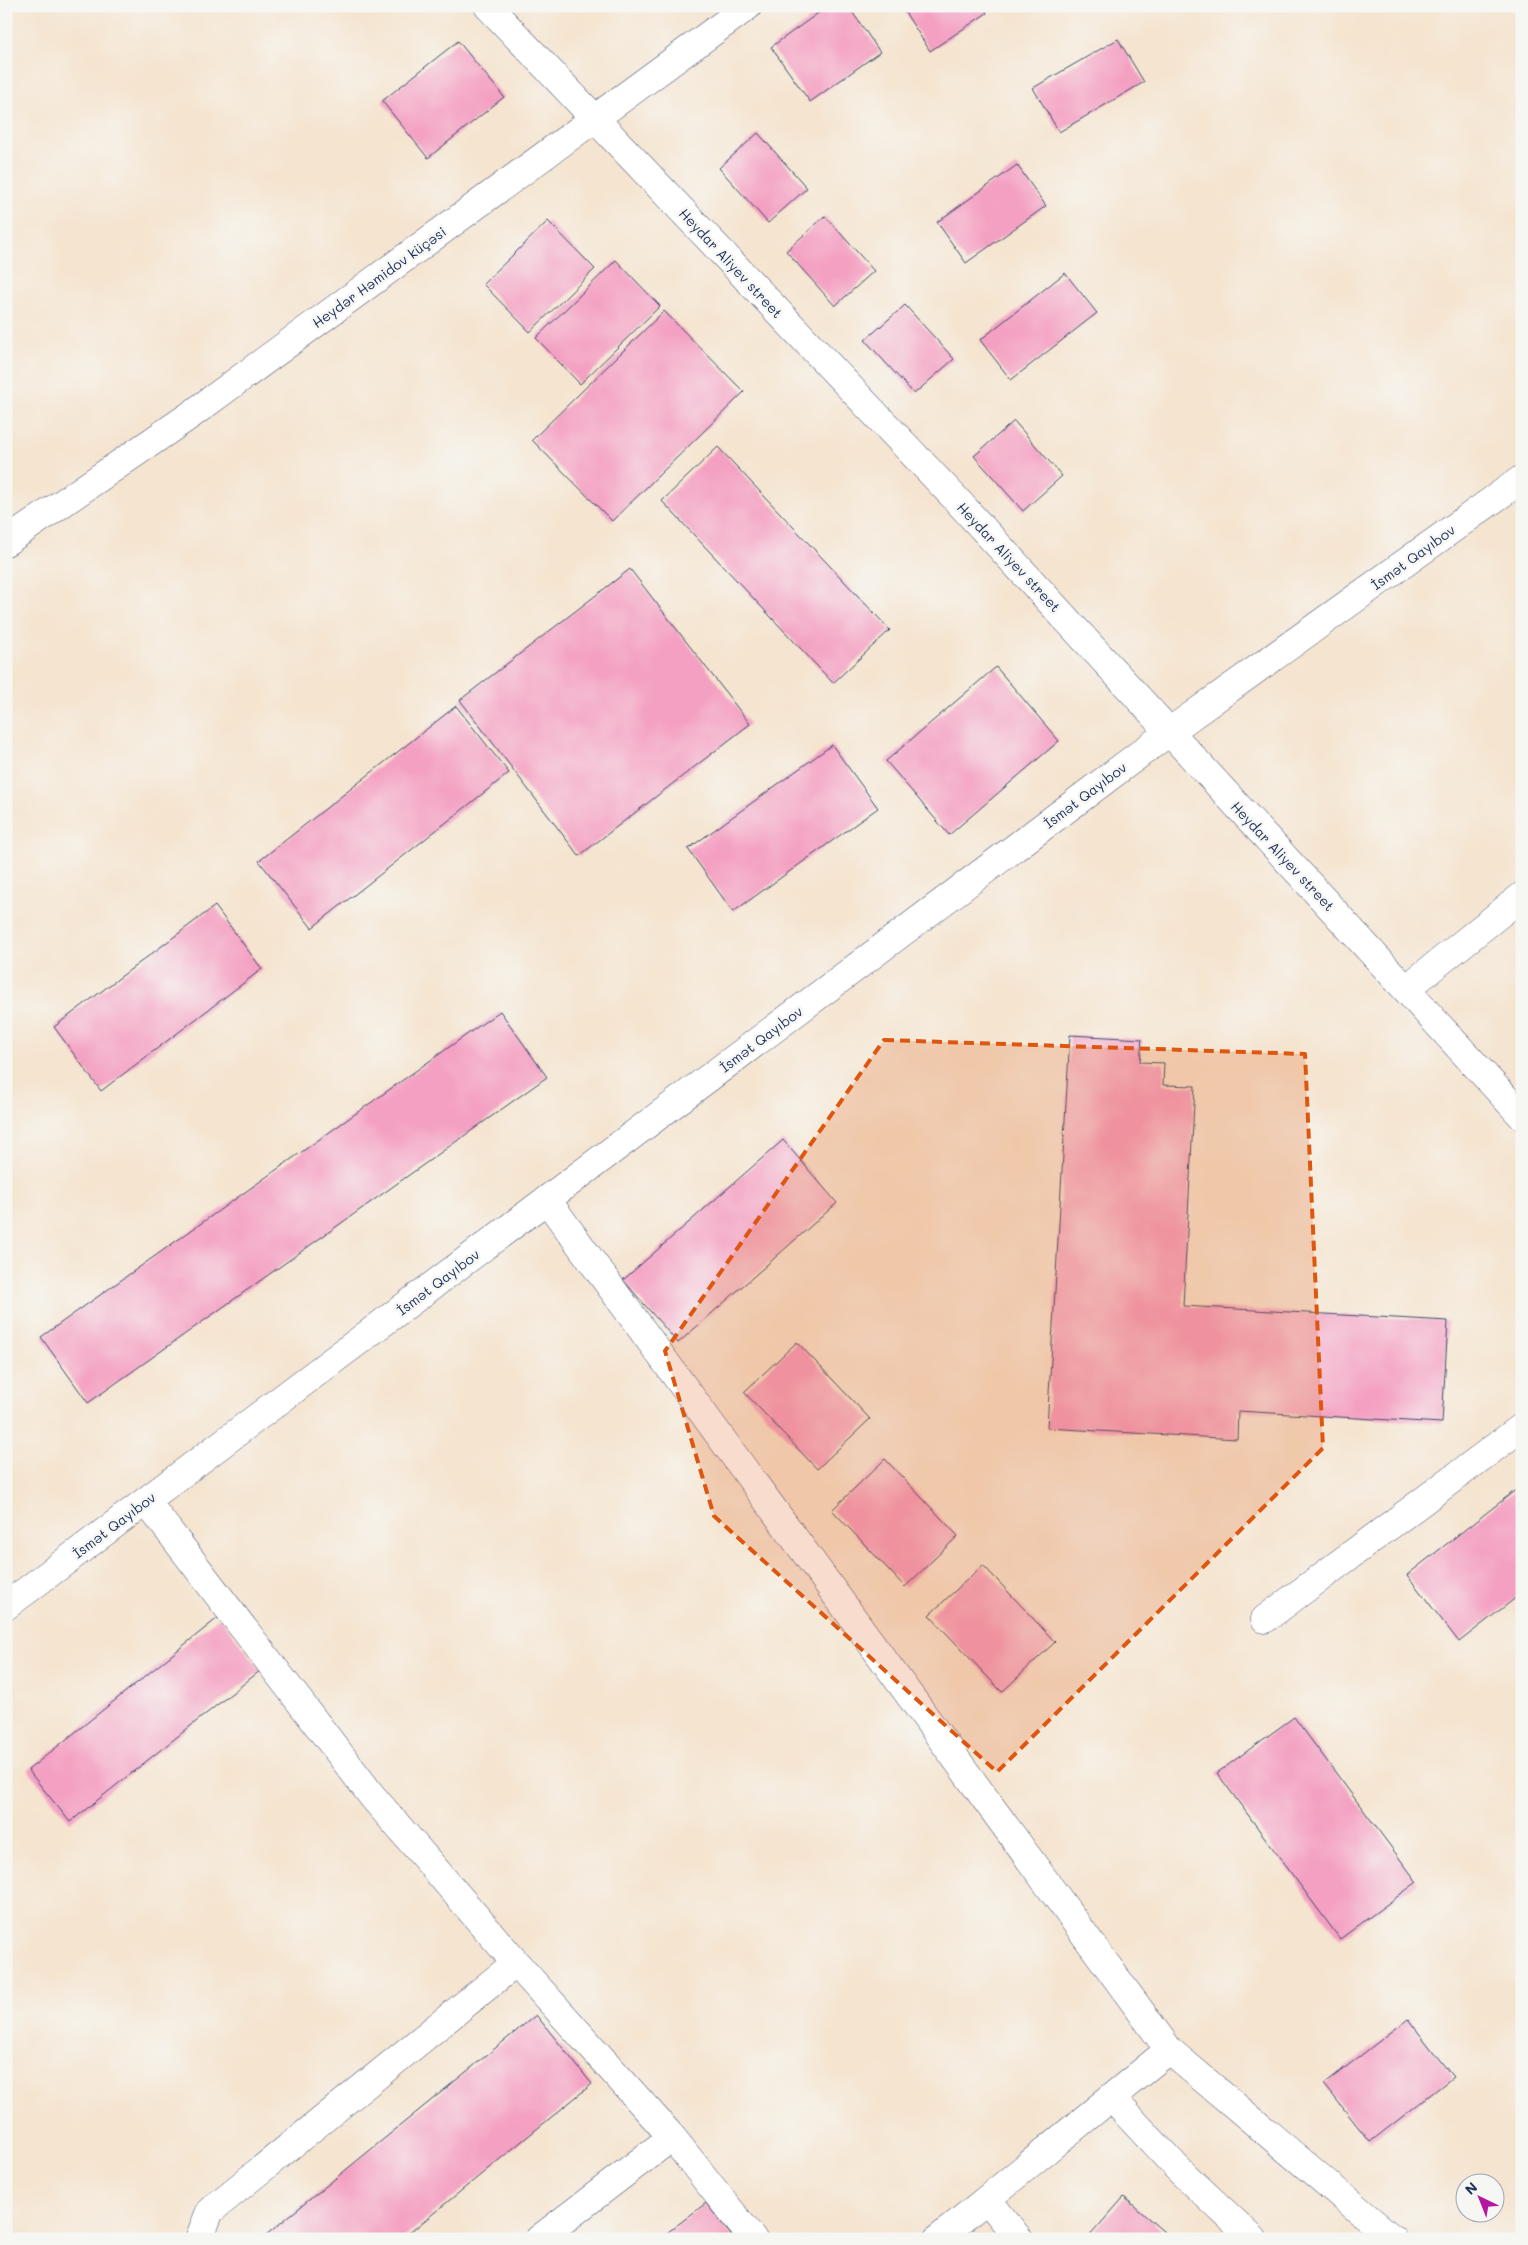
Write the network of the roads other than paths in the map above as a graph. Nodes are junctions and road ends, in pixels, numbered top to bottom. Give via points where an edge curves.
1 (488, 6) edge
2 (748, 6) edge
3 (596, 120) junction
4 (1522, 479) edge
5 (6, 542) edge
6 (1169, 732) junction
7 (1522, 896) edge
8 (1406, 990) junction
9 (1522, 1116) edge
10 (546, 1200) junction
11 (1522, 1427) edge
12 (146, 1501) junction
13 (6, 1606) edge
14 (1265, 1619) dead end
15 (516, 1963) junction
16 (1169, 2050) junction
17 (1111, 2097) junction
18 (672, 2137) junction
19 (987, 2199) junction
20 (199, 2239) edge
21 (539, 2239) edge
22 (753, 2239) edge
23 (938, 2239) edge
24 (1019, 2239) edge
25 (1253, 2239) edge
26 (1393, 2239) edge

1 - 3 street, Heydar Aliyev street
2 - 3 street, Heydər Həmidov küçəsi
3 - 5 street, Heydər Həmidov küçəsi via 192,414
3 - 6 street, Heydar Aliyev street via 954,497
4 - 6 street, İsmət Qayıbov
6 - 8 street, Heydar Aliyev street
6 - 10 street, İsmət Qayıbov
7 - 8 street
8 - 9 street, Heydar Aliyev street
10 - 12 street, İsmət Qayıbov
10 - 16 street
11 - 14 street
12 - 13 street, İsmət Qayıbov
12 - 15 street via 372,1796
15 - 18 street
15 - 20 street via 210,2211
16 - 17 street
16 - 26 street
17 - 19 street
17 - 25 street via 1177,2168
18 - 21 street
18 - 22 street
19 - 23 street
19 - 24 street

